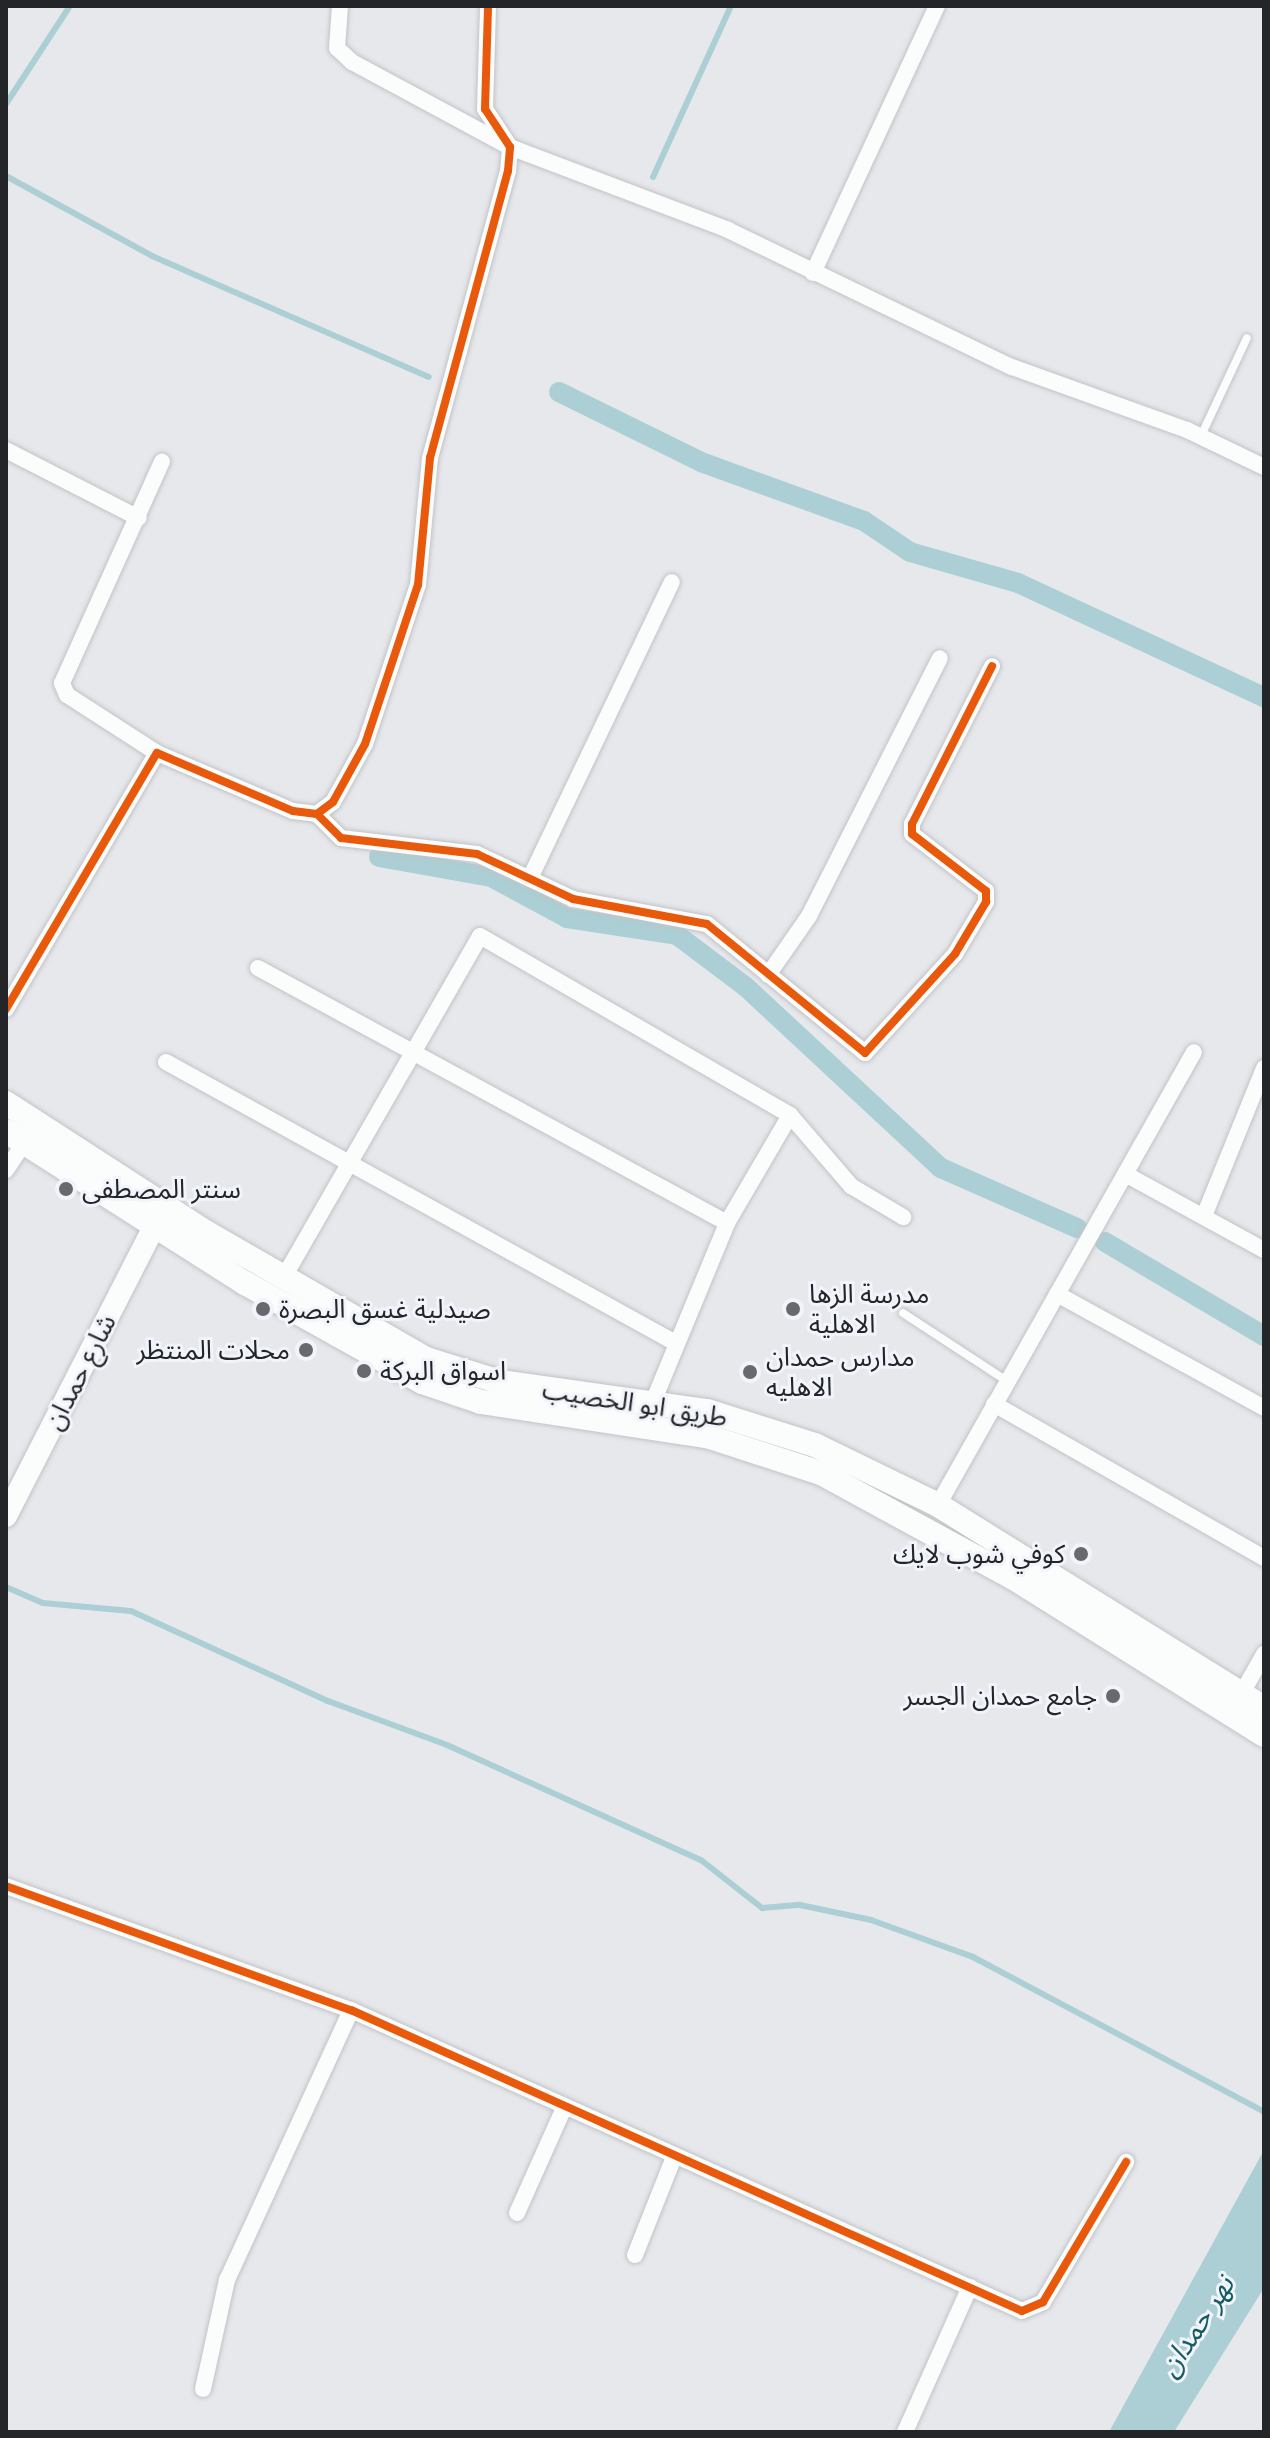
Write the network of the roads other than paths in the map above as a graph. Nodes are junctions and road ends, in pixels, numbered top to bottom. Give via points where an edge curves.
1 (340, 6) edge
2 (488, 6) edge
3 (937, 6) edge
4 (510, 147) junction
5 (813, 273) junction
6 (1247, 338) dead end
7 (1201, 437) junction
8 (6, 450) edge
9 (162, 462) dead end
10 (1264, 467) edge
11 (139, 518) junction
12 (672, 582) dead end
13 (940, 658) dead end
14 (992, 666) dead end
15 (157, 753) junction
16 (317, 814) junction
17 (530, 878) junction
18 (258, 968) dead end
19 (768, 975) junction
20 (6, 1009) edge
21 (413, 1049) junction
22 (1194, 1052) dead end
23 (166, 1062) dead end
24 (1264, 1068) edge
25 (6, 1103) edge
26 (790, 1115) junction
27 (15, 1137) edge
28 (347, 1165) junction
29 (6, 1170) edge
30 (1127, 1175) junction
31 (1204, 1216) junction
32 (903, 1217) dead end
33 (727, 1223) junction
34 (154, 1227) junction
35 (1264, 1250) edge
36 (284, 1277) junction
37 (1057, 1294) junction
38 (903, 1313) dead end
39 (672, 1341) junction
40 (1007, 1381) junction
41 (653, 1402) junction
42 (994, 1404) junction
43 (1264, 1408) edge
44 (938, 1505) junction
45 (6, 1516) edge
46 (1264, 1558) edge
47 (1018, 1567) junction
48 (1264, 1654) edge
49 (1242, 1693) junction
50 (1264, 1708) edge
51 (1264, 1735) edge
52 (6, 1886) edge
53 (351, 2010) junction
54 (564, 2108) junction
55 (674, 2157) junction
56 (1126, 2162) dead end
57 (517, 2213) dead end
58 (635, 2255) dead end
59 (970, 2287) junction
60 (203, 2389) dead end
61 (905, 2432) edge

1 - 4 street via 337,48 352,62
2 - 4 street via 485,109
3 - 5 street
4 - 5 street via 728,230
4 - 16 street via 488,266 430,458 418,585 365,744 333,802
5 - 7 street via 1012,367
6 - 7 lane
7 - 10 street
8 - 11 street
9 - 11 street
11 - 15 street via 62,683 67,695
12 - 17 street
13 - 19 street via 809,916
14 - 19 street via 912,824 912,834 986,891 955,954 865,1053
15 - 16 street via 293,811
15 - 20 street
16 - 17 street via 341,838 438,845
17 - 19 street via 573,899 707,924
18 - 21 street
21 - 26 street via 480,936
21 - 28 street
21 - 33 street
22 - 30 street
23 - 28 street
24 - 31 street
25 - 36 main road, طريق ابو الخصيب
26 - 32 street via 851,1186
26 - 33 street
27 - 29 street
27 - 34 main road, طريق ابو الخصيب
28 - 36 street
28 - 39 street
30 - 31 street
30 - 37 street
31 - 35 street
33 - 39 street
34 - 45 main road, شارع حمدان
34 - 47 main road, طريق ابو الخصيب via 364,1352 452,1394 765,1452
36 - 41 main road, طريق ابو الخصيب via 450,1369
37 - 40 street
37 - 43 street
38 - 40 lane
39 - 41 street
40 - 42 street
41 - 44 main road, طريق ابو الخصيب via 789,1434
42 - 44 street
42 - 46 street
44 - 47 main road, طريق ابو الخصيب
47 - 49 main road, طريق ابو الخصيب
47 - 51 main road, طريق ابو الخصيب
48 - 49 street
49 - 50 main road, طريق ابو الخصيب
52 - 53 street
53 - 54 street
53 - 60 street via 227,2280
54 - 55 street
54 - 57 street
55 - 58 street
55 - 59 street
56 - 59 street via 1038,2308 1022,2311
59 - 61 street

